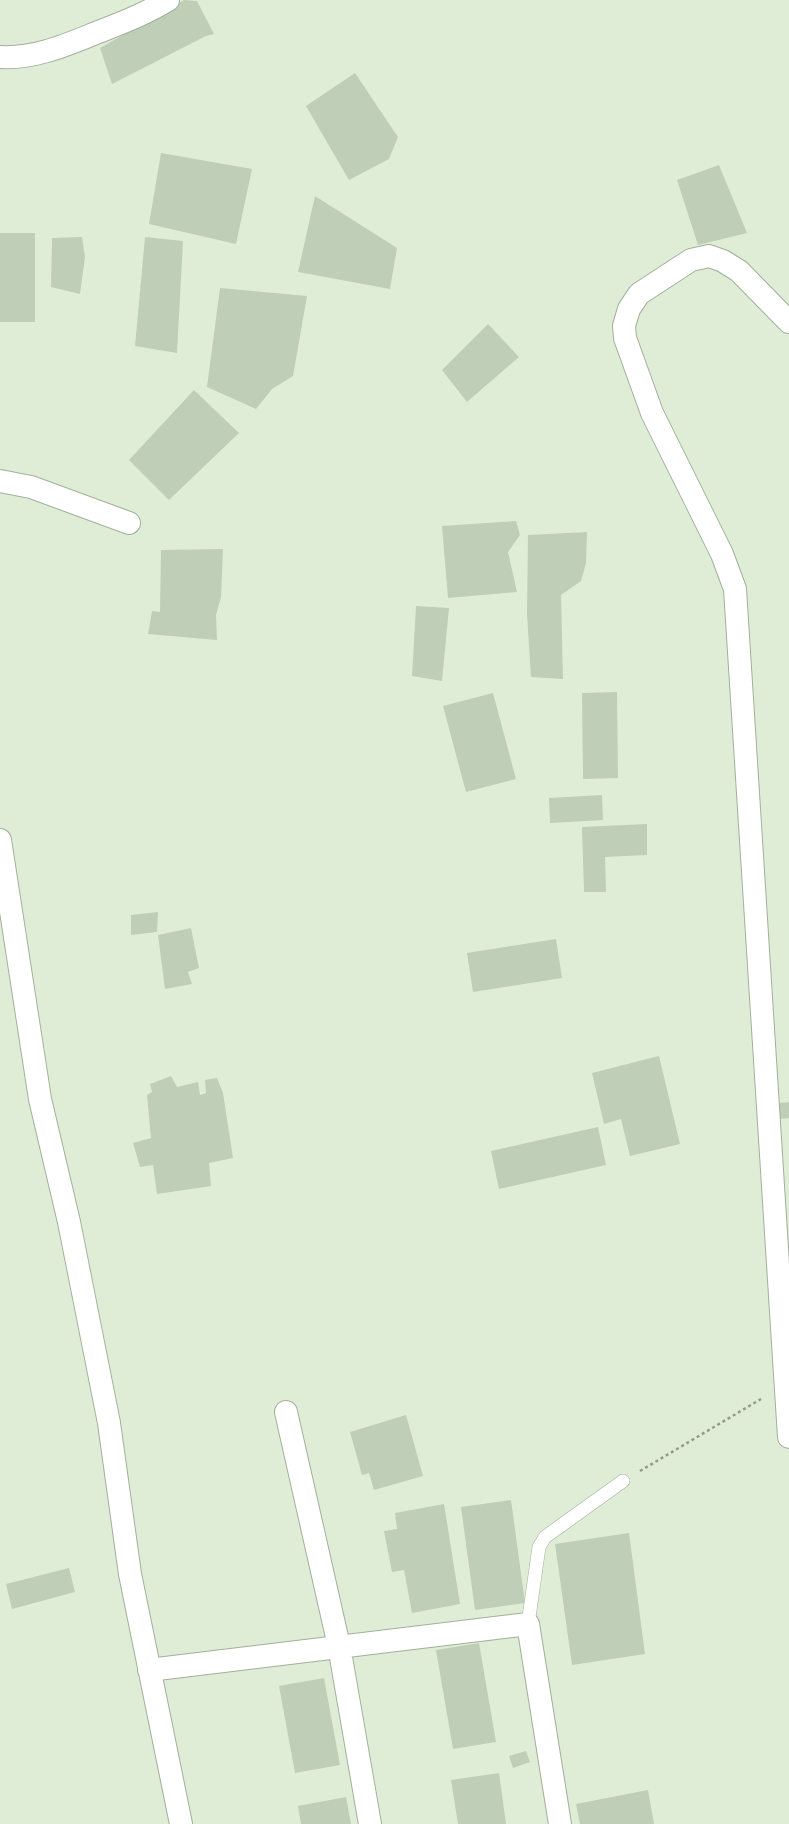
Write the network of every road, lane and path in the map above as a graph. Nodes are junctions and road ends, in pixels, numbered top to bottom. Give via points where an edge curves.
1 (168, 0) edge
2 (0, 57) edge
3 (789, 322) edge
4 (0, 481) edge
5 (129, 523) dead end
6 (0, 840) edge
7 (786, 1385) junction
8 (286, 1412) dead end
9 (789, 1437) edge
10 (623, 1481) joint
11 (528, 1624) junction
12 (339, 1646) junction
13 (148, 1670) junction
14 (181, 1824) edge
15 (370, 1824) edge
16 (560, 1824) edge

1 - 2 street via 135,18 60,48 35,55
3 - 7 street via 739,271 709,256 691,260 639,294 629,309 624,326 624,338 652,413 722,554 735,589
4 - 5 street via 31,487
6 - 13 street via 40,1099 69,1222 109,1423 130,1574
7 - 9 street
7 - 10 path
8 - 12 street
10 - 11 lane via 545,1537 539,1547
11 - 12 street
11 - 16 street
12 - 13 street
12 - 15 street
13 - 14 street

